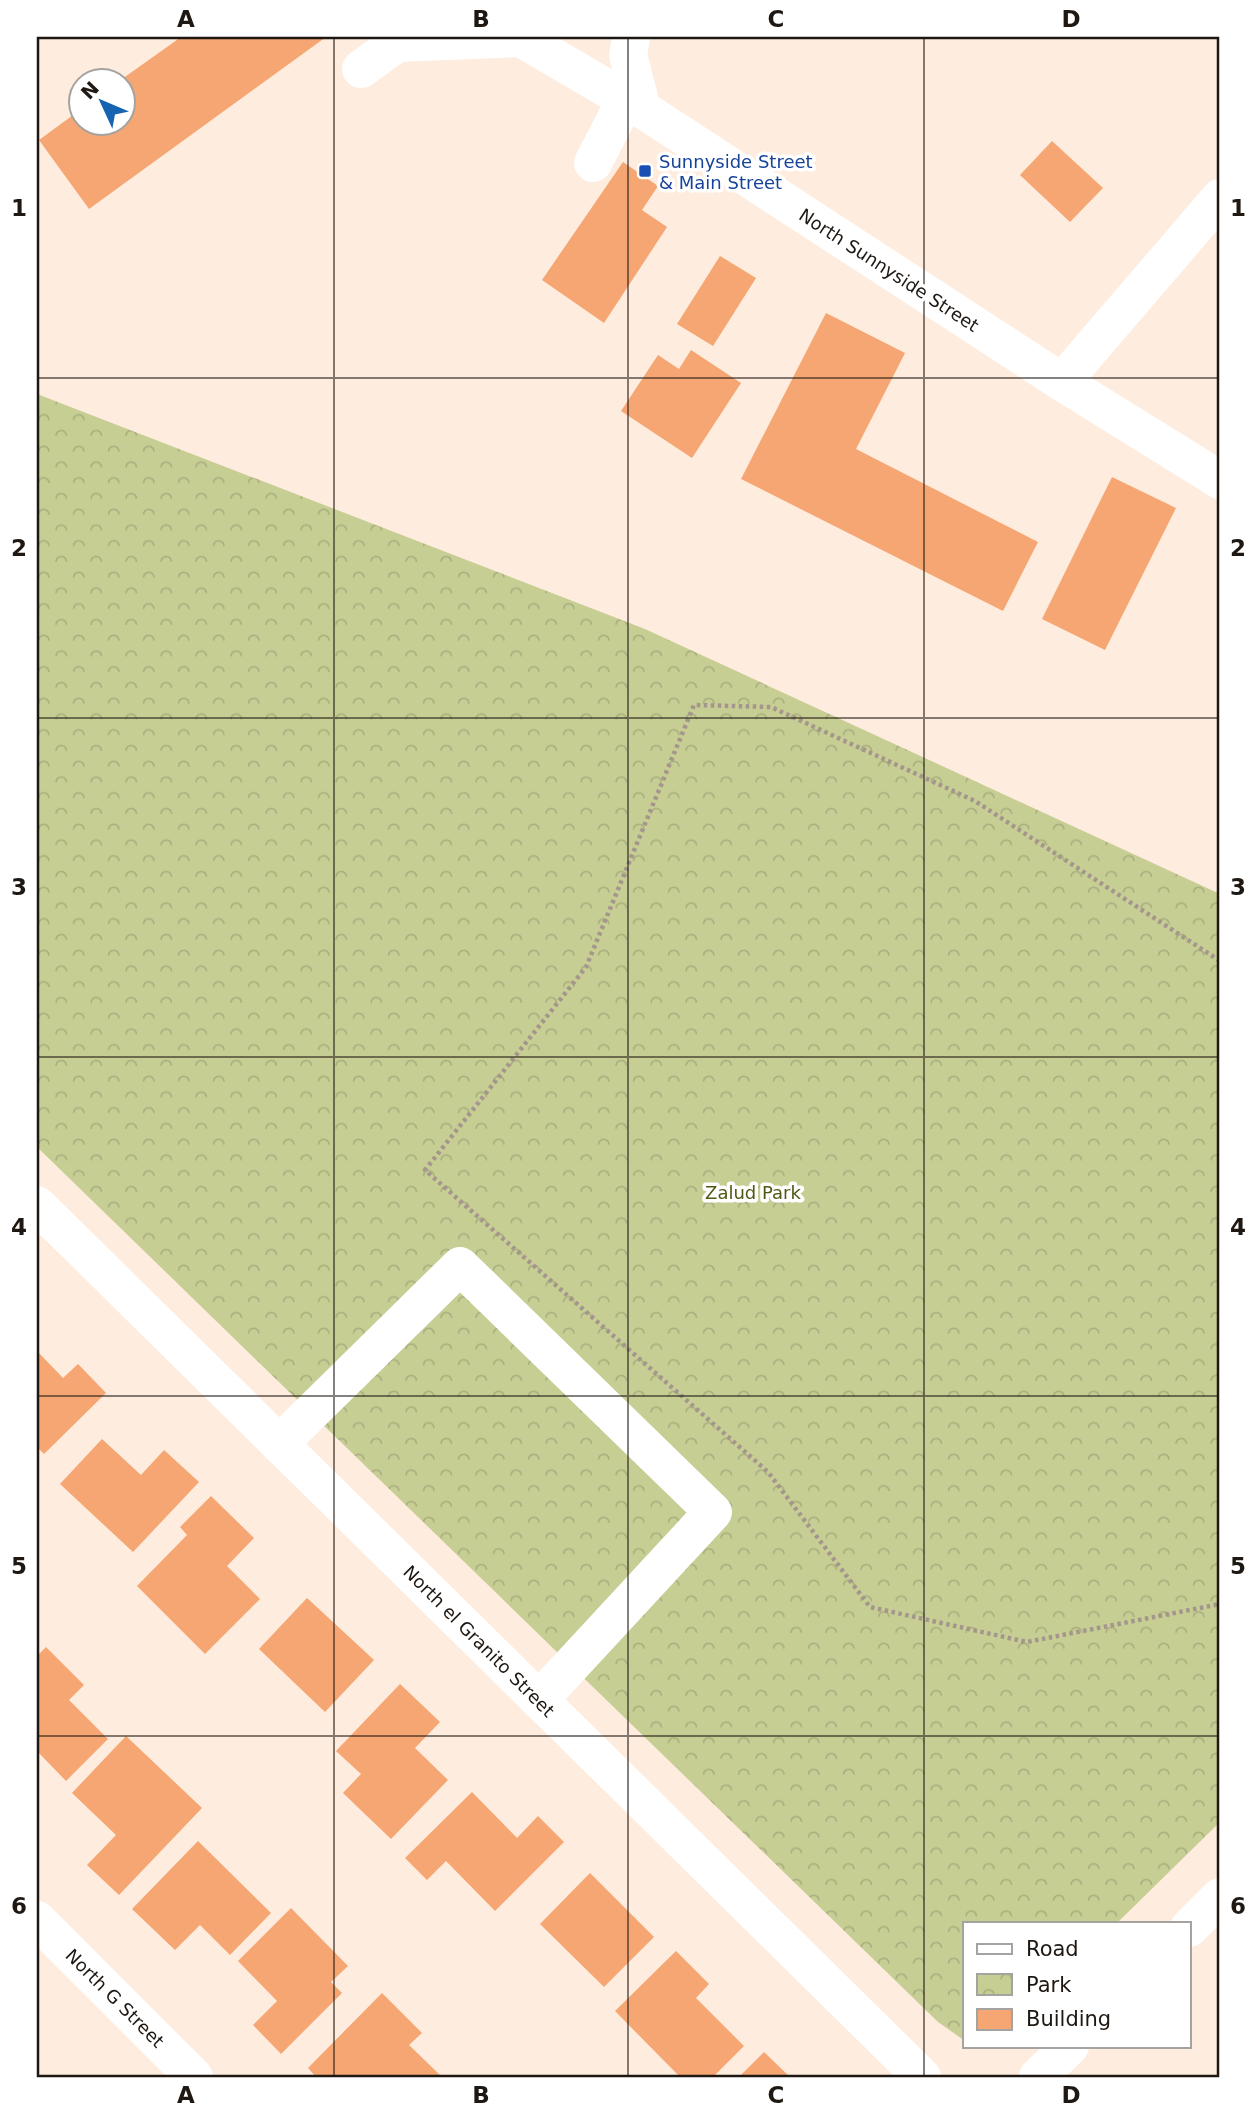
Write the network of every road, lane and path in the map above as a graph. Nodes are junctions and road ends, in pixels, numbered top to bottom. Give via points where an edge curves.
1 (631, 37) edge
2 (521, 38) edge
3 (361, 69) dead end
4 (634, 104) junction
5 (593, 163) dead end
6 (1220, 198) edge
7 (1062, 383) junction
8 (1220, 480) edge
9 (1220, 961) edge
10 (37, 1205) edge
11 (279, 1444) junction
12 (1220, 1604) edge
13 (539, 1700) junction
14 (37, 1920) edge
15 (1068, 2048) edge
16 (194, 2077) edge
17 (922, 2077) edge
18 (1038, 2077) edge

1 - 4 street via 628,55
2 - 3 street via 397,43
2 - 4 street, North Sunnyside Street
4 - 5 street
4 - 7 street, North Sunnyside Street
6 - 7 street
7 - 8 street, North Sunnyside Street
9 - 12 path via 975,800 771,707 694,705 586,967 425,1170 768,1472 870,1607 1027,1642
10 - 11 street, North el Granito Street
11 - 13 street, North el Granito Street
11 - 13 street via 460,1266 713,1512
13 - 17 street, North el Granito Street
14 - 16 street, North G Street
15 - 18 street

